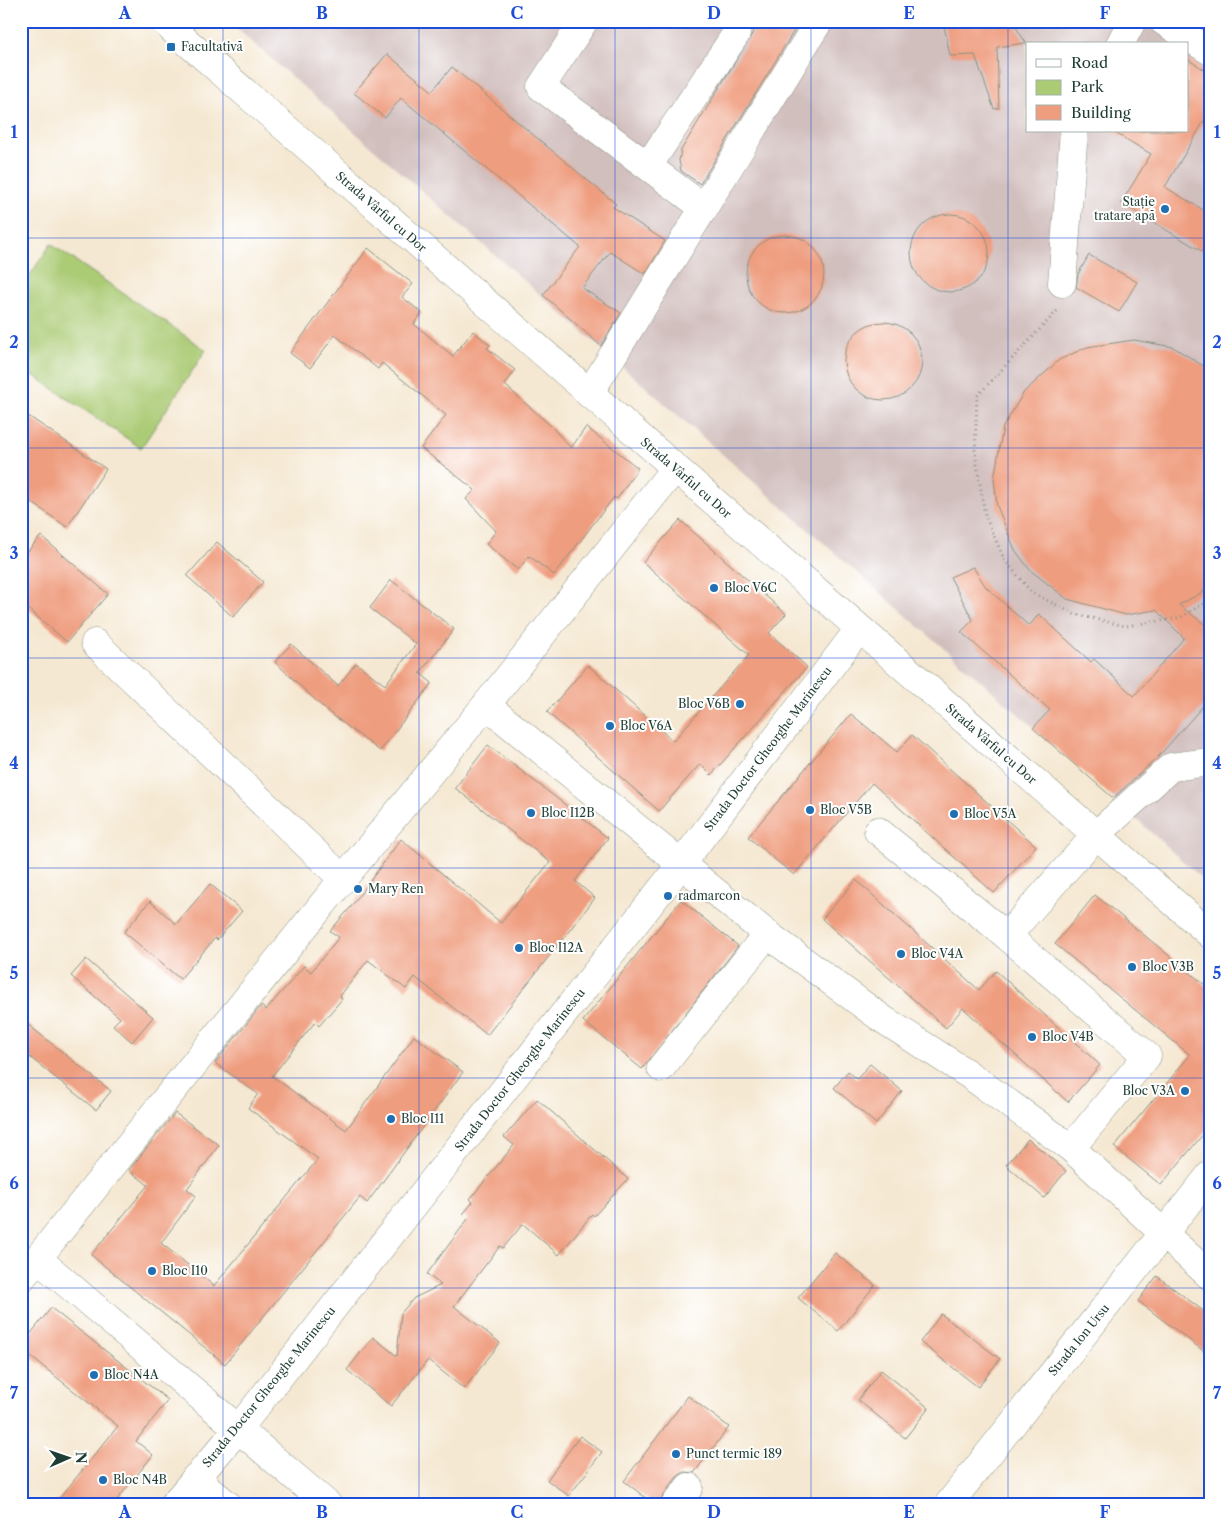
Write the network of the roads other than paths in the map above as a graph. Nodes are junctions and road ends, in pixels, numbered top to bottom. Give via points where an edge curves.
1 (584, 21) edge
2 (819, 21) edge
3 (1132, 21) edge
4 (1163, 21) edge
5 (174, 25) edge
6 (736, 34) dead end
7 (1121, 42) edge
8 (1210, 51) edge
9 (1074, 132) edge
10 (648, 166) junction
11 (704, 208) junction
12 (1062, 283) road end
13 (590, 394) junction
14 (675, 468) junction
15 (859, 629) junction
16 (95, 643) dead end
17 (486, 705) junction
18 (1210, 762) edge
19 (878, 831) dead end
20 (1096, 835) junction
21 (682, 863) junction
22 (343, 879) junction
23 (767, 934) junction
24 (1210, 934) edge
25 (1007, 936) junction
26 (661, 1068) dead end
27 (1071, 1148) junction
28 (1210, 1175) edge
29 (1163, 1234) junction
30 (30, 1269) edge
31 (1210, 1276) edge
32 (239, 1428) junction
33 (195, 1478) junction
34 (173, 1505) edge
35 (228, 1505) edge
36 (328, 1505) edge
37 (948, 1505) edge

1 - 10 street via 541,87
2 - 11 street
3 - 7 street
4 - 8 street
5 - 13 street, Strada Vârful cu Dor
6 - 10 street
9 - 12 street
10 - 11 street
11 - 13 street
13 - 14 street, Strada Vârful cu Dor
14 - 15 street, Strada Vârful cu Dor
14 - 17 street
15 - 20 street, Strada Vârful cu Dor
15 - 21 street, Strada Doctor Gheorghe Marinescu
16 - 22 street
17 - 21 street
17 - 22 street
18 - 20 street via 1171,767
19 - 25 street
20 - 24 street, Strada Vârful cu Dor
20 - 25 street
21 - 23 street
21 - 32 street, Strada Doctor Gheorghe Marinescu
22 - 30 street
23 - 26 street
23 - 27 street via 881,1018 968,1074
25 - 27 street via 1147,1056
27 - 29 street
28 - 29 street, Strada Ion Ursu
29 - 31 street
29 - 37 street, Strada Ion Ursu
30 - 32 street
32 - 33 street, Strada Doctor Gheorghe Marinescu
32 - 36 street
33 - 34 street, Strada Doctor Gheorghe Marinescu
33 - 35 street

